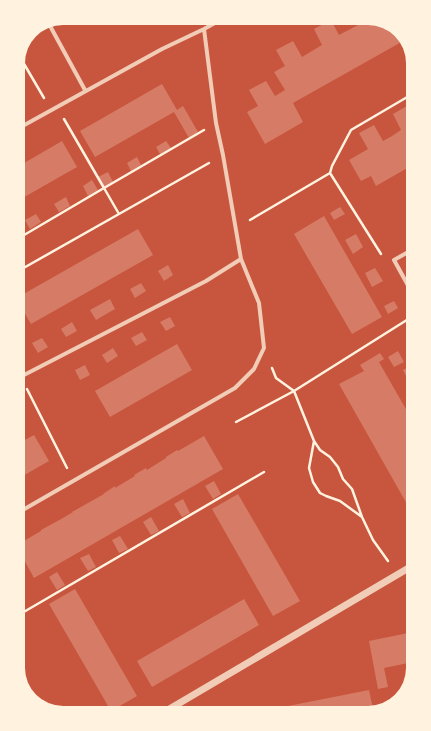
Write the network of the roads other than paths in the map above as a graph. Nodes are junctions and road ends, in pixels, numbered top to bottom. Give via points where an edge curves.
1 (211, 25) edge
2 (51, 27) edge
3 (204, 29) junction
4 (85, 90) junction
5 (25, 125) edge
6 (406, 253) edge
7 (241, 259) junction
8 (406, 282) edge
9 (25, 374) edge
10 (25, 509) edge
11 (406, 570) edge
12 (176, 706) edge

1 - 3 street
2 - 4 street
3 - 4 street
3 - 7 street via 216,123
4 - 5 street
6 - 8 street via 394,260
7 - 9 street via 206,281
7 - 10 street via 259,303 264,348 254,369 235,388
11 - 12 street

